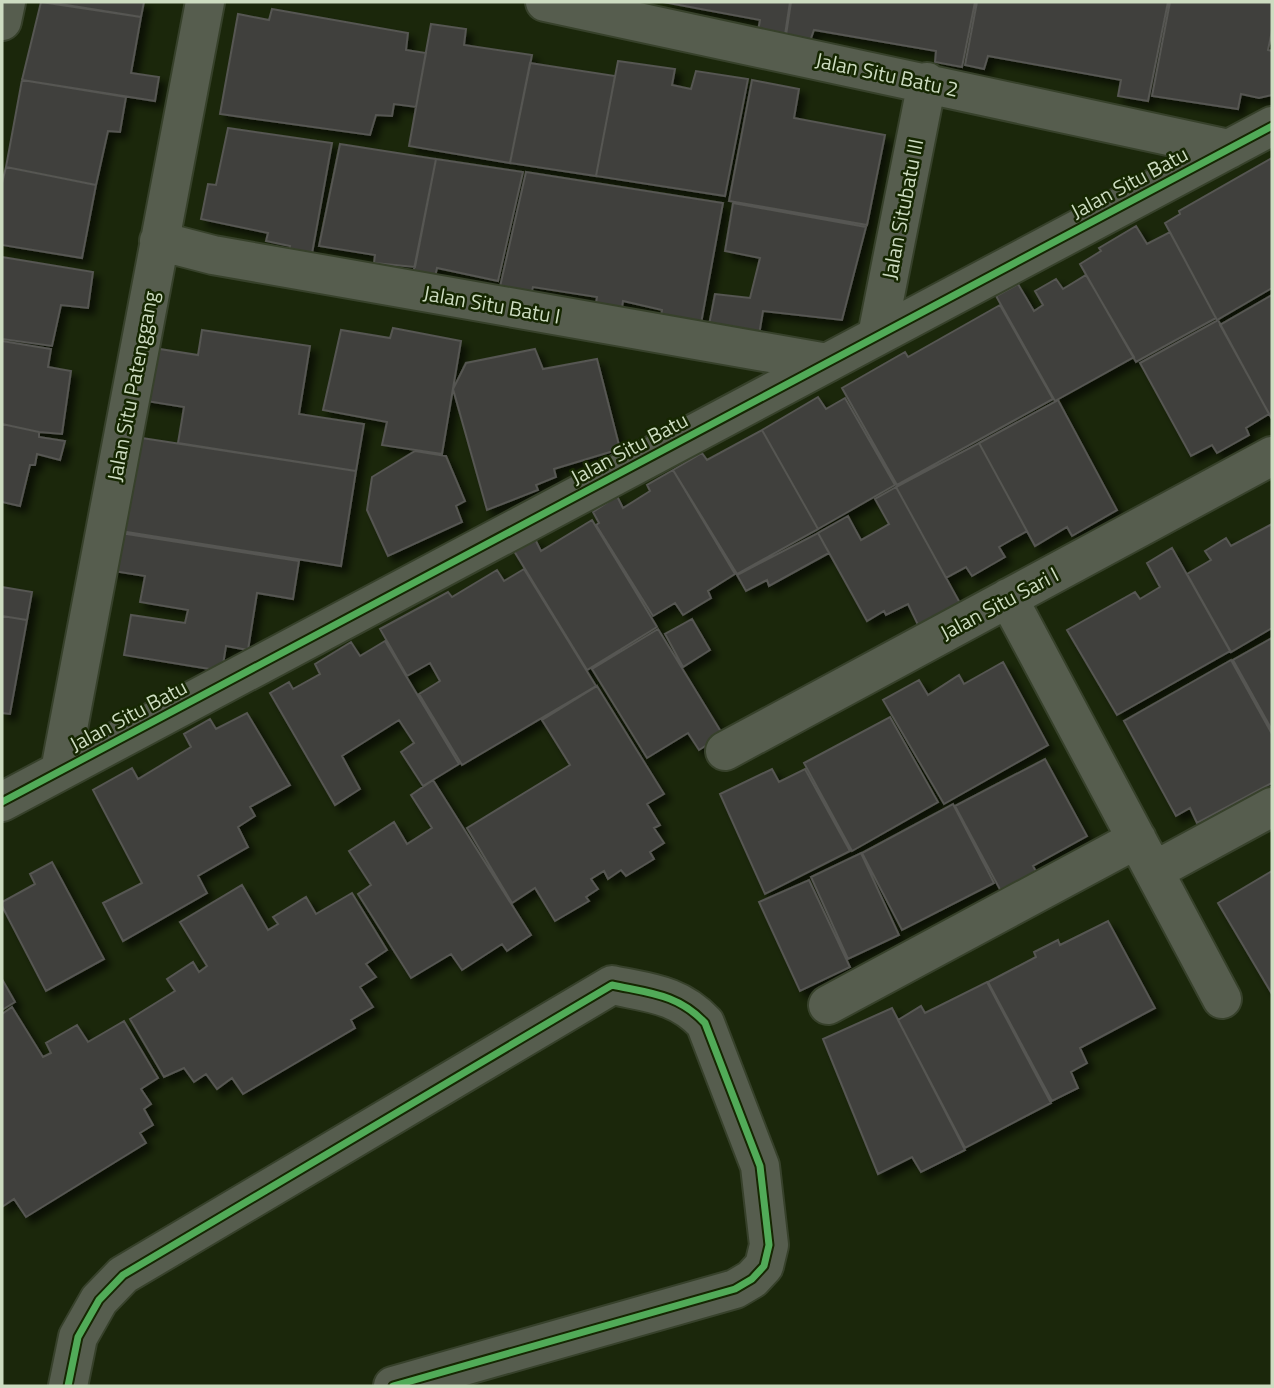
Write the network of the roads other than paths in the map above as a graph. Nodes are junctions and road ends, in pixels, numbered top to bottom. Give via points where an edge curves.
1 (6, 2) edge
2 (205, 2) edge
3 (545, 2) edge
4 (2, 21) edge
5 (927, 82) junction
6 (1272, 126) edge
7 (1229, 149) junction
8 (159, 241) junction
9 (877, 337) junction
10 (827, 363) junction
11 (1272, 456) edge
12 (1008, 598) junction
13 (725, 751) dead end
14 (60, 771) junction
15 (2, 802) edge
16 (1272, 807) edge
17 (1145, 855) junction
18 (1222, 999) dead end
19 (828, 1005) dead end
20 (68, 1386) edge
21 (393, 1386) edge

1 - 4 street
2 - 8 street, Jalan Situ Patenggang
3 - 5 street, Jalan Situ Batu 2
5 - 7 street, Jalan Situ Batu 2
5 - 9 street, Jalan Situbatu III
6 - 7 street, Jalan Situ Batu
7 - 9 street, Jalan Situ Batu
8 - 10 street, Jalan Situ Batu I via 213,255
8 - 14 street, Jalan Situ Patenggang
9 - 10 street, Jalan Situ Batu
10 - 14 street, Jalan Situ Batu
11 - 12 street, Jalan Situ Sari I
12 - 13 street, Jalan Situ Sari I
12 - 17 street
14 - 15 street, Jalan Situ Batu
16 - 17 street
17 - 18 street
17 - 19 street
20 - 21 street via 78,1337 99,1300 123,1275 612,985 674,999 691,1008 705,1023 760,1166 769,1245 764,1266 735,1289

